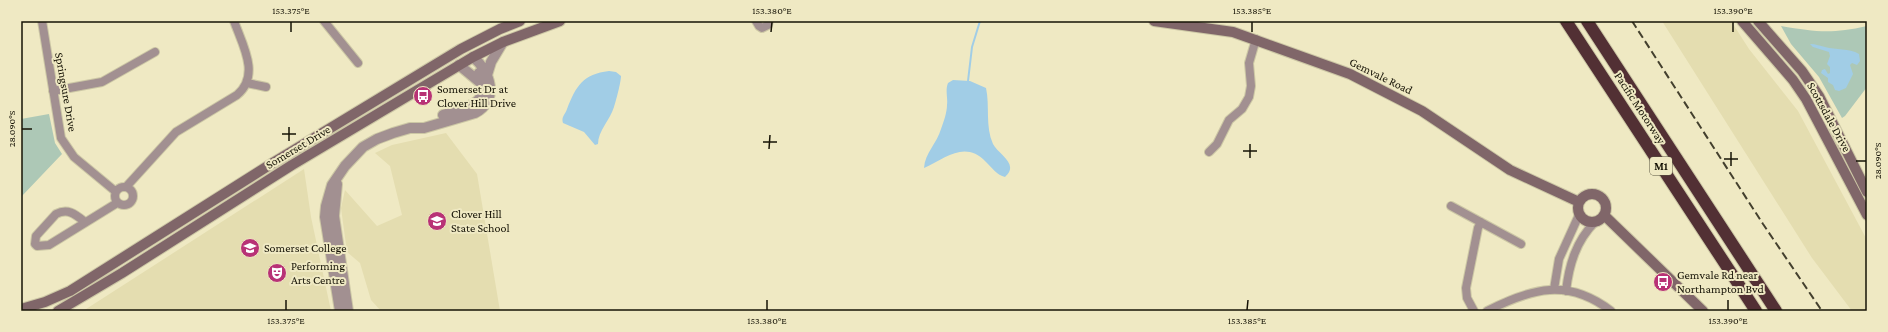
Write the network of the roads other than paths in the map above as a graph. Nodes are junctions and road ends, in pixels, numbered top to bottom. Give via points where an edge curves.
1 (42, 21) edge
2 (234, 21) edge
3 (324, 21) edge
4 (520, 21) edge
5 (560, 21) edge
6 (756, 21) edge
7 (1154, 21) edge
8 (1566, 21) edge
9 (1587, 21) edge
10 (1742, 21) edge
11 (1758, 21) edge
12 (769, 26) edge
13 (1256, 39) junction
14 (503, 42) junction
15 (467, 46) junction
16 (155, 52) dead end
17 (473, 57) junction
18 (358, 63) dead end
19 (459, 65) junction
20 (487, 75) junction
21 (247, 83) junction
22 (484, 86) junction
23 (266, 87) dead end
24 (53, 91) junction
25 (410, 128) junction
26 (1209, 152) dead end
27 (337, 178) junction
28 (126, 187) junction
29 (116, 192) junction
30 (1867, 192) edge
31 (1579, 202) junction
32 (117, 203) junction
33 (1451, 206) dead end
34 (1579, 215) junction
35 (1867, 215) edge
36 (1605, 216) junction
37 (85, 222) junction
38 (1481, 222) junction
39 (1595, 222) junction
40 (1521, 244) dead end
41 (1554, 289) junction
42 (1566, 291) junction
43 (21, 309) edge
44 (58, 311) edge
45 (340, 311) edge
46 (348, 311) edge
47 (1474, 311) edge
48 (1487, 311) edge
49 (1611, 311) edge
50 (1703, 311) edge
51 (1756, 311) edge
52 (1776, 311) edge

1 - 24 street, Springsure Drive
2 - 21 street via 249,65
3 - 18 street
4 - 15 main road, Somerset Drive
5 - 14 main road, Somerset Drive
6 - 12 street via 760,28
7 - 13 main road, Gemvale Road via 1233,32
8 - 51 highway, Pacific Motorway / M1
9 - 52 highway, Pacific Motorway / M1
10 - 35 main road, Scottsdale Drive via 1793,80 1806,99
11 - 30 main road, Scottsdale Drive via 1802,71 1819,96
13 - 26 street via 1249,63 1249,97 1242,109 1229,120 1217,144
13 - 31 main road, Gemvale Road via 1368,83 1422,111 1510,170
14 - 17 main road, Somerset Drive
14 - 20 street via 491,62
15 - 17 street
15 - 43 main road, Somerset Drive via 70,291
16 - 24 street via 102,82
17 - 19 main road, Somerset Drive
17 - 20 street
17 - 22 street
19 - 22 street
19 - 44 main road, Somerset Drive via 292,165 147,258
20 - 25 street via 490,96 478,111 424,128
21 - 23 street
21 - 28 street via 237,95 176,132
22 - 25 street via 480,99 474,105 422,121
24 - 29 street, Springsure Drive via 59,131 65,145 74,157
25 - 27 street via 366,145 356,153
27 - 45 street via 328,197 325,217
27 - 46 street via 334,216
28 - 29 street via 119,188
28 - 32 street via 132,191 132,200 125,206
29 - 32 street via 114,197
31 - 34 main road
31 - 36 main road via 1585,195 1600,196 1606,204
32 - 37 street
33 - 38 street
34 - 39 main road via 1585,221
34 - 41 street via 1559,259
36 - 39 main road
36 - 50 main road
37 - 37 street via 49,245 37,246 36,236 56,214 68,211
38 - 40 street
38 - 47 street via 1466,288 1467,298
39 - 42 street via 1587,230 1571,260
41 - 42 street
41 - 48 street via 1519,295
42 - 49 street via 1597,300

